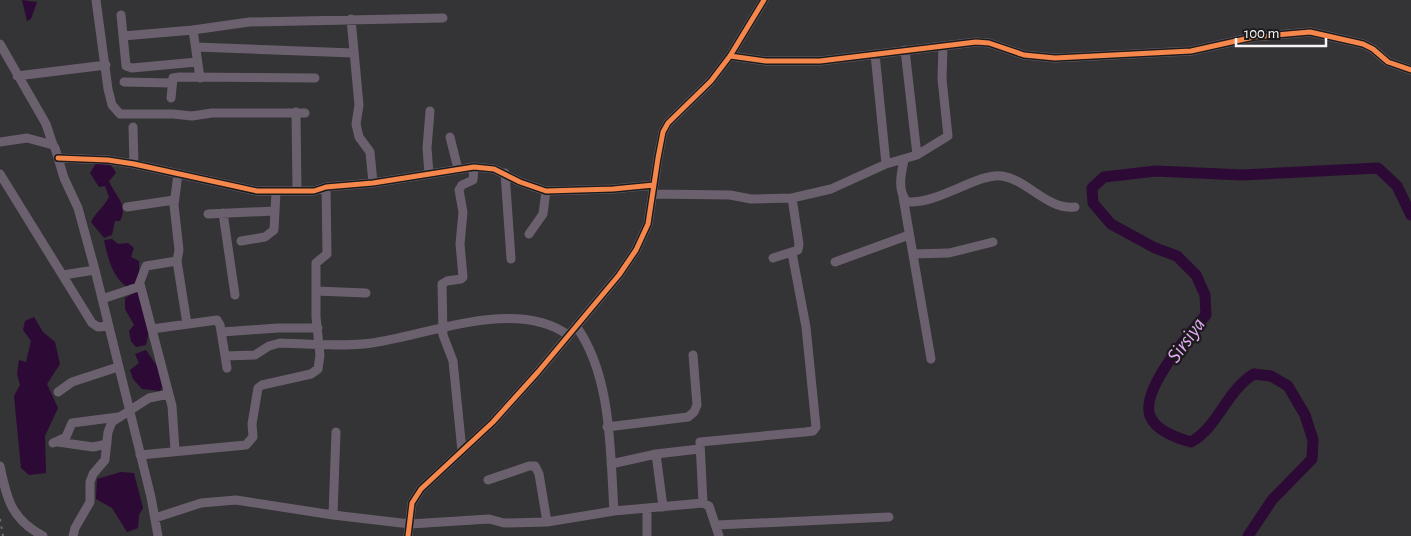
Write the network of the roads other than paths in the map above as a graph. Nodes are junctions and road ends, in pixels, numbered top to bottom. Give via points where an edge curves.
1 (96, 0) edge
2 (764, 0) edge
3 (121, 15) dead end
4 (443, 18) dead end
5 (351, 19) junction
6 (193, 30) junction
7 (122, 36) junction
8 (0, 44) edge
9 (943, 46) junction
10 (196, 47) junction
11 (905, 50) junction
12 (353, 52) junction
13 (875, 54) junction
14 (730, 56) junction
15 (198, 62) junction
16 (106, 65) junction
17 (1411, 70) edge
18 (17, 76) junction
19 (200, 78) junction
20 (315, 78) dead end
21 (124, 82) dead end
22 (171, 83) junction
23 (171, 98) dead end
24 (430, 111) dead end
25 (134, 127) dead end
26 (450, 137) dead end
27 (0, 142) edge
28 (53, 145) junction
29 (917, 155) junction
30 (58, 158) junction
31 (904, 160) junction
32 (134, 164) junction
33 (886, 164) junction
34 (474, 167) junction
35 (458, 168) junction
36 (0, 174) edge
37 (178, 174) junction
38 (429, 174) junction
39 (505, 174) junction
40 (373, 183) junction
41 (326, 187) junction
42 (654, 190) junction
43 (297, 191) junction
44 (546, 191) junction
45 (276, 192) junction
46 (903, 197) junction
47 (792, 198) junction
48 (174, 200) junction
49 (127, 207) dead end
50 (1075, 207) dead end
51 (275, 211) junction
52 (223, 213) junction
53 (208, 214) dead end
54 (529, 234) dead end
55 (909, 235) junction
56 (240, 241) dead end
57 (993, 242) dead end
58 (792, 253) junction
59 (913, 254) junction
60 (774, 258) dead end
61 (510, 259) dead end
62 (177, 261) junction
63 (835, 262) dead end
64 (95, 270) junction
65 (63, 275) junction
66 (140, 284) junction
67 (316, 291) junction
68 (366, 293) dead end
69 (235, 295) dead end
70 (102, 299) junction
71 (186, 324) junction
72 (108, 326) junction
73 (576, 326) junction
74 (444, 327) junction
75 (318, 328) junction
76 (152, 329) junction
77 (222, 332) junction
78 (568, 336) junction
79 (318, 345) junction
80 (225, 356) junction
81 (693, 356) dead end
82 (931, 359) dead end
83 (118, 367) junction
84 (227, 368) dead end
85 (58, 392) dead end
86 (169, 394) junction
87 (129, 413) junction
88 (118, 416) junction
89 (607, 427) junction
90 (336, 432) dead end
91 (107, 444) junction
92 (699, 449) junction
93 (176, 450) junction
94 (462, 452) junction
95 (656, 454) junction
96 (140, 455) junction
97 (611, 464) junction
98 (0, 466) edge
99 (488, 480) dead end
100 (704, 503) junction
101 (662, 507) junction
102 (647, 508) junction
103 (614, 511) junction
104 (333, 515) junction
105 (889, 517) dead end
106 (156, 518) junction
107 (547, 522) junction
108 (410, 524) junction
109 (717, 525) junction
110 (43, 536) edge
111 (73, 536) edge
112 (158, 536) edge
113 (408, 536) edge
114 (647, 536) edge
115 (719, 536) edge

1 - 16 street
2 - 14 street
3 - 7 street
4 - 5 street
5 - 6 street via 249,22
5 - 12 street
6 - 7 street
6 - 10 street
7 - 15 street via 126,66
8 - 18 street
9 - 11 street
9 - 17 street via 989,43 1024,55 1055,58 1191,51 1254,37 1310,32 1363,44 1388,62
9 - 29 street via 942,79 948,136
10 - 12 street
10 - 15 street
11 - 13 street
11 - 29 street
12 - 40 street via 359,105 356,124 359,137 370,152
13 - 14 street via 820,61
13 - 33 street
14 - 42 street via 711,81 668,123 663,132
15 - 19 street
16 - 18 street
16 - 43 street via 112,104 120,114 192,116 301,112
18 - 28 street via 46,124
19 - 20 street
19 - 22 street via 173,78
21 - 22 street
22 - 23 street
24 - 38 street
25 - 32 street
26 - 35 street
27 - 28 street via 27,138
28 - 30 street
29 - 31 street
30 - 32 street
30 - 64 street via 78,208
31 - 33 street
31 - 46 street via 901,178
32 - 37 street
33 - 47 street via 831,189
34 - 35 street
34 - 39 street
34 - 74 street via 472,180 459,190 463,212 460,244 463,277 442,284
35 - 38 street
36 - 65 street
37 - 45 street via 237,188
37 - 48 street
38 - 40 street
39 - 44 street
39 - 61 street
40 - 41 street
41 - 43 street
41 - 67 street via 327,254 316,261
42 - 44 street
42 - 47 street via 751,199
42 - 73 street via 648,224 636,250
43 - 45 street
44 - 54 street via 543,214
45 - 51 street
46 - 50 street via 907,202 924,201 988,177 1004,176 1056,204
46 - 55 street
47 - 58 street via 799,244 798,250
48 - 49 street
48 - 62 street via 179,250
51 - 52 street
51 - 56 street via 271,234
52 - 53 street
52 - 69 street
55 - 59 street
55 - 63 street
57 - 59 street via 949,253
58 - 60 street
58 - 92 street via 806,327 816,427 805,432 708,440 700,442
59 - 82 street
62 - 66 street via 146,266
62 - 71 street
64 - 65 street
64 - 70 street
65 - 72 street via 92,323 98,327
66 - 70 street
66 - 76 street
67 - 68 street
67 - 75 street
70 - 72 street
71 - 76 street
71 - 77 street via 216,320
72 - 83 street
73 - 78 street
73 - 89 street via 597,364 604,390
74 - 78 street via 523,319 559,328
74 - 79 street via 369,343
74 - 94 street via 443,335 453,361
75 - 77 street
75 - 79 street
76 - 86 street
77 - 80 street
78 - 94 street via 500,415
79 - 80 street via 280,343 255,355
79 - 93 street via 320,362 314,373 258,388 250,443
80 - 84 street
81 - 89 street via 697,406 688,417
83 - 85 street via 72,382
83 - 87 street
86 - 87 street via 149,398
86 - 93 street
87 - 88 street
87 - 96 street
88 - 91 street via 110,427
88 - 91 street via 72,423 66,437 54,442 93,447
89 - 97 street
90 - 104 street
91 - 111 street via 105,460 90,482 90,502
92 - 95 street
92 - 100 street
93 - 96 street
94 - 108 street via 421,489 412,503
95 - 97 street
95 - 101 street
96 - 106 street
97 - 103 street
98 - 110 street via 6,495 16,516
99 - 107 street via 535,466
100 - 101 street
100 - 109 street via 709,506
101 - 102 street
102 - 103 street
102 - 114 street
103 - 107 street
104 - 106 street via 236,500 201,503
104 - 108 street
105 - 109 street
106 - 112 street
107 - 108 street via 504,523 489,519
108 - 113 street
109 - 115 street

